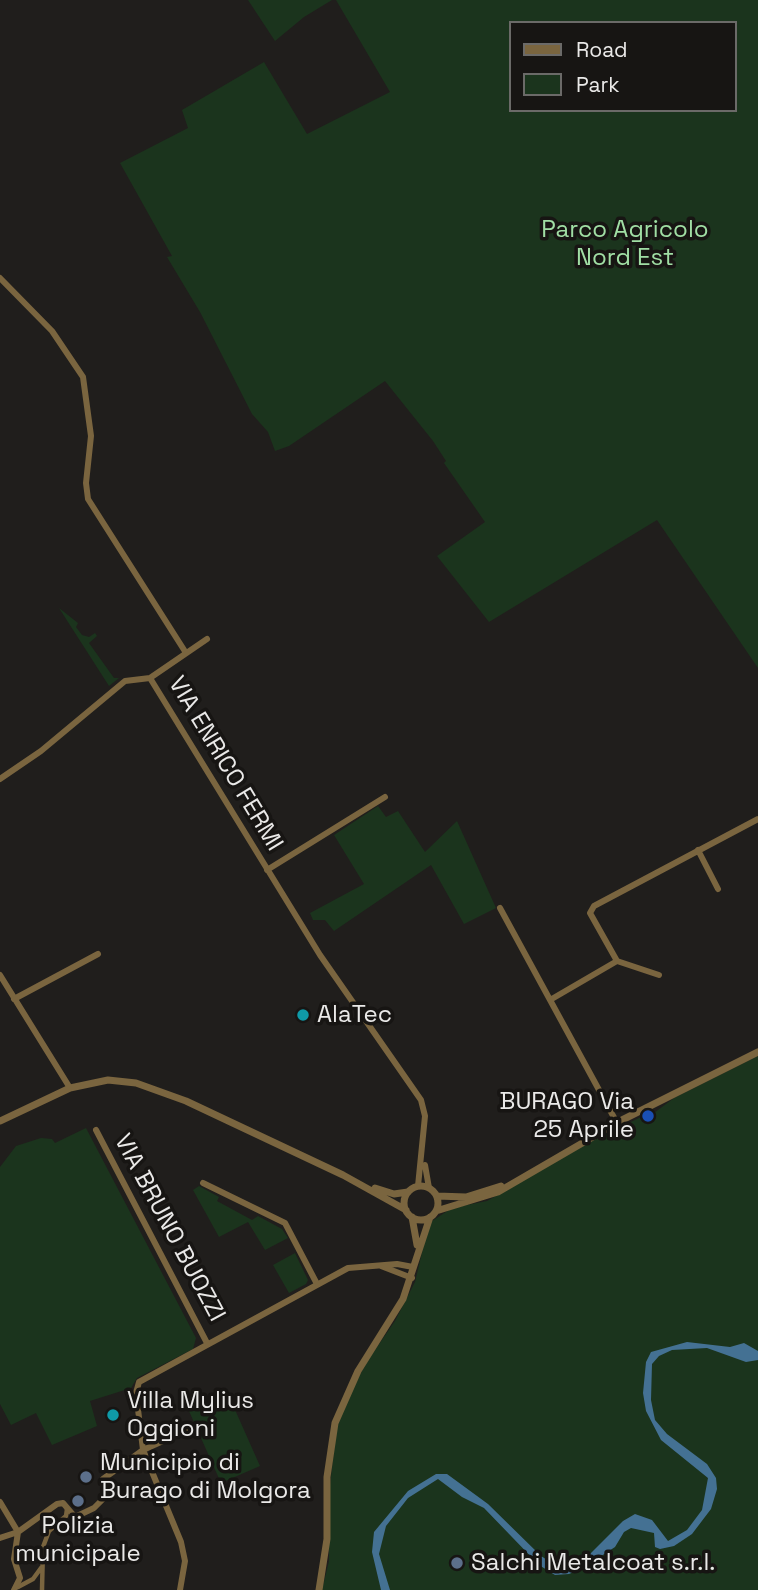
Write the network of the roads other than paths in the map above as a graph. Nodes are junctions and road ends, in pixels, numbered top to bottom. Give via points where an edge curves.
1 (0, 278) edge
2 (207, 639) dead end
3 (186, 653) junction
4 (150, 678) junction
5 (0, 779) edge
6 (386, 797) dead end
7 (758, 820) edge
8 (698, 850) junction
9 (267, 870) junction
10 (718, 888) dead end
11 (500, 908) dead end
12 (98, 954) dead end
13 (617, 961) junction
14 (0, 975) edge
15 (659, 975) dead end
16 (14, 999) junction
17 (550, 1000) junction
18 (758, 1052) edge
19 (70, 1088) junction
20 (0, 1121) edge
21 (617, 1123) junction
22 (96, 1130) dead end
23 (424, 1156) junction
24 (343, 1175) junction
25 (522, 1177) junction
26 (203, 1183) dead end
27 (418, 1186) junction
28 (429, 1188) junction
29 (408, 1192) junction
30 (436, 1196) junction
31 (406, 1210) junction
32 (433, 1214) junction
33 (412, 1217) junction
34 (416, 1252) junction
35 (375, 1265) junction
36 (414, 1267) junction
37 (411, 1278) junction
38 (317, 1284) junction
39 (207, 1343) junction
40 (192, 1428) dead end
41 (143, 1450) junction
42 (0, 1502) edge
43 (67, 1509) junction
44 (18, 1532) junction
45 (0, 1538) edge
46 (42, 1567) junction
47 (16, 1589) edge
48 (182, 1589) edge
49 (42, 1590) edge
50 (319, 1590) edge

1 - 3 street via 58,338 83,377 92,436 88,499
2 - 3 street
3 - 4 street
4 - 5 street via 125,681
4 - 9 street, VIA ENRICO FERMI
6 - 9 street
7 - 8 street
8 - 10 street
8 - 13 street via 592,909 590,913
9 - 23 street, VIA ENRICO FERMI via 421,1100
11 - 17 street
12 - 16 street
13 - 15 street
13 - 17 street
14 - 16 street
16 - 19 street
17 - 21 street
18 - 21 street
19 - 20 street
19 - 24 street via 108,1080 146,1085
21 - 25 street
22 - 39 street, VIA BRUNO BUOZZI
23 - 27 street
23 - 28 street
24 - 29 street via 394,1194
24 - 31 street
25 - 30 street via 473,1195
25 - 32 street via 492,1195
26 - 38 street via 285,1223
27 - 28 street
27 - 29 street
28 - 30 street
29 - 31 street
30 - 32 street
31 - 33 street
32 - 33 street via 421,1220
32 - 34 street
33 - 34 street
34 - 36 street
35 - 36 street
35 - 37 street
35 - 38 street via 348,1268
36 - 37 street
37 - 50 street via 401,1303 358,1371 335,1423
38 - 39 street
39 - 41 street via 139,1382 136,1393
40 - 41 street
41 - 43 street via 103,1479 107,1495 101,1503 75,1517
41 - 48 street via 181,1542 185,1561
42 - 44 street
43 - 44 street via 63,1503 57,1504
43 - 46 street via 66,1516 49,1531
44 - 45 street
44 - 47 street via 14,1559 20,1578
46 - 47 street
46 - 49 street

